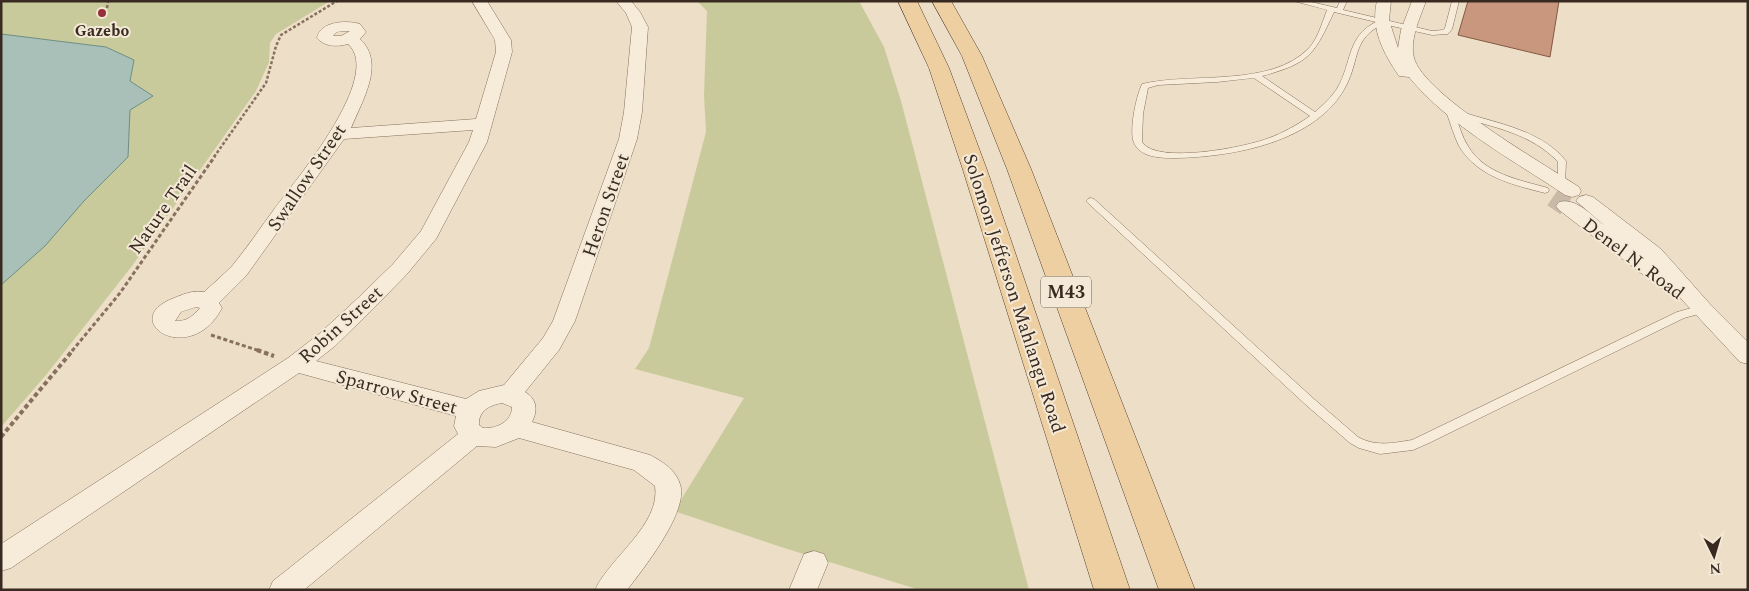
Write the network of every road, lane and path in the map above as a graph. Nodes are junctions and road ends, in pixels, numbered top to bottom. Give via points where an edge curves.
1 (108, 1) edge
2 (337, 1) edge
3 (479, 1) edge
4 (623, 1) edge
5 (907, 1) edge
6 (941, 1) edge
7 (1297, 1) edge
8 (1344, 1) edge
9 (1384, 1) edge
10 (1419, 1) edge
11 (1456, 1) edge
12 (107, 8) dead end
13 (1335, 10) junction
14 (1381, 22) junction
15 (1409, 28) junction
16 (350, 38) dead end
17 (1257, 76) junction
18 (1455, 114) junction
19 (1315, 116) junction
20 (483, 124) junction
21 (339, 134) junction
22 (1564, 195) junction
23 (1091, 201) dead end
24 (1702, 310) junction
25 (189, 327) joint
26 (1748, 356) edge
27 (296, 364) junction
28 (510, 394) junction
29 (470, 410) junction
30 (516, 427) junction
31 (474, 435) junction
32 (1, 437) edge
33 (1, 559) edge
34 (814, 563) dead end
35 (283, 590) edge
36 (608, 590) edge
37 (803, 590) edge
38 (1112, 590) edge
39 (1177, 590) edge

1 - 12 path
2 - 32 path, Nature Trail via 278,40 271,73 244,116 120,293
3 - 20 street, Robin Street via 505,46
4 - 28 street, Heron Street via 640,27 628,139 564,321 551,344
5 - 38 main road, Solomon Jefferson Mahlangu Road / M43 via 918,18 939,68 975,170
6 - 39 main road, M43 via 972,56 1019,169
7 - 13 lane
8 - 13 lane
9 - 14 street
10 - 15 street
11 - 15 lane via 1445,32
13 - 14 lane
13 - 17 lane via 1303,58
14 - 15 lane
14 - 18 street via 1409,78
14 - 19 lane via 1363,34 1343,84
15 - 18 street via 1407,60 1414,74
16 - 21 street, Swallow Street via 364,56 364,73
17 - 19 lane
17 - 19 lane via 1145,86 1137,139 1140,147 1151,154 1163,156 1246,149 1274,141 1299,129
18 - 22 street, Denel N. Road
18 - 22 lane via 1531,138 1549,148 1562,161
20 - 21 street
20 - 27 street, Robin Street via 478,142 429,234 400,269 327,340
21 - 25 street, Swallow Street via 239,271 207,302 201,299 187,301 173,307 164,317 168,328
22 - 24 street, Denel N. Road
23 - 24 lane via 1310,402 1354,440 1372,448 1391,449 1425,440 1681,315
24 - 26 street, Denel N. Road
25 - 27 path
27 - 29 street, Sparrow Street
27 - 33 street, Robin Street
28 - 29 street via 484,398
28 - 30 street via 518,398 525,411
29 - 31 street via 466,424
30 - 31 street via 490,438
30 - 36 street via 641,462 664,478 668,487 664,508 636,558
31 - 35 street
34 - 37 street

